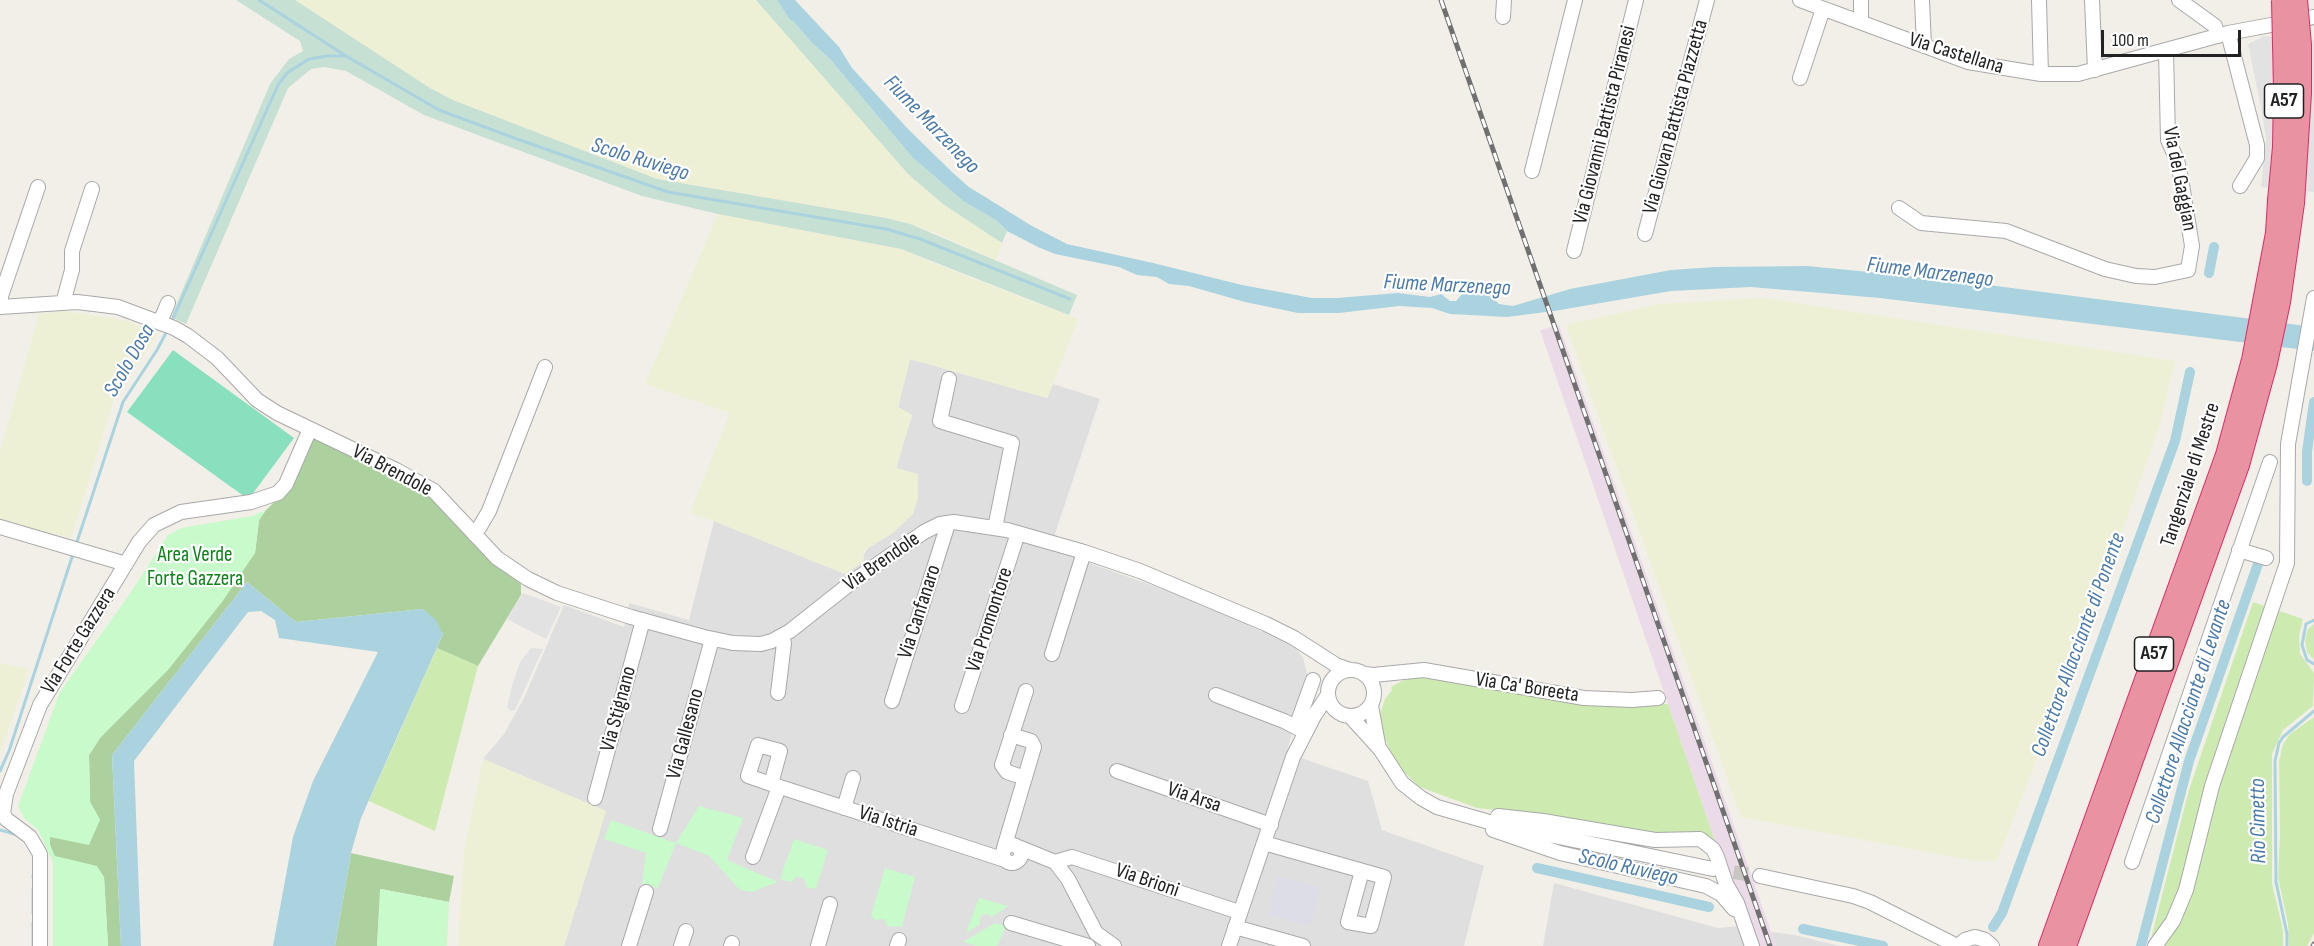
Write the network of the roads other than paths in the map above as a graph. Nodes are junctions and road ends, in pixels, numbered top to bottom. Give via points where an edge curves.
1 (1504, 0) edge
2 (1575, 0) edge
3 (1636, 0) edge
4 (1707, 0) edge
5 (1800, 0) edge
6 (1861, 0) edge
7 (1922, 0) edge
8 (2039, 0) edge
9 (2092, 0) edge
10 (2179, 0) edge
11 (2282, 0) edge
12 (2297, 0) edge
13 (1823, 9) junction
14 (1503, 17) dead end
15 (2314, 17) edge
16 (1861, 22) junction
17 (2292, 23) junction
18 (2314, 31) edge
19 (2223, 35) junction
20 (1924, 46) junction
21 (2166, 51) junction
22 (2096, 70) junction
23 (2041, 74) junction
24 (1800, 78) dead end
25 (1532, 171) dead end
26 (2240, 186) dead end
27 (38, 187) dead end
28 (92, 189) dead end
29 (2286, 202) junction
30 (1899, 208) dead end
31 (1645, 234) dead end
32 (1574, 251) dead end
33 (63, 303) junction
34 (168, 303) dead end
35 (2313, 303) edge
36 (1, 307) edge
37 (167, 325) junction
38 (2259, 362) junction
39 (545, 367) dead end
40 (949, 379) dead end
41 (310, 429) junction
42 (2270, 462) dead end
43 (946, 522) junction
44 (0, 527) edge
45 (994, 528) junction
46 (1018, 533) junction
47 (474, 534) junction
48 (2239, 550) junction
49 (1084, 552) junction
50 (2261, 557) dead end
51 (126, 564) junction
52 (643, 620) junction
53 (781, 637) junction
54 (712, 639) junction
55 (1311, 649) junction
56 (1052, 654) dead end
57 (1350, 670) junction
58 (1397, 673) junction
59 (1365, 674) junction
60 (1313, 680) dead end
61 (1329, 689) junction
62 (1026, 691) dead end
63 (778, 693) dead end
64 (1216, 695) dead end
65 (1658, 698) dead end
66 (892, 701) dead end
67 (1373, 701) junction
68 (962, 706) dead end
69 (1345, 715) junction
70 (1303, 729) junction
71 (1011, 735) junction
72 (1380, 749) junction
73 (1117, 771) dead end
74 (853, 778) dead end
75 (1025, 778) junction
76 (595, 798) dead end
77 (844, 808) junction
78 (1455, 813) junction
79 (1, 815) edge
80 (1271, 825) junction
81 (660, 829) dead end
82 (1264, 843) junction
83 (1009, 852) junction
84 (753, 857) dead end
85 (1055, 862) junction
86 (2132, 862) dead end
87 (1713, 869) tunnel mouth
88 (1362, 871) dead end
89 (1760, 876) tunnel mouth
90 (646, 892) dead end
91 (830, 904) dead end
92 (1239, 912) junction
93 (1743, 920) junction
94 (1011, 923) dead end
95 (1235, 927) junction
96 (686, 931) dead end
97 (1104, 944) edge
98 (1293, 945) edge
99 (40, 946) edge
100 (629, 946) edge
101 (681, 946) edge
102 (818, 946) edge
103 (1088, 946) edge
104 (1229, 946) edge
105 (1752, 946) edge
106 (1958, 946) edge
107 (1992, 946) edge
108 (2049, 946) edge
109 (2066, 946) edge
110 (2155, 946) edge

1 - 14 street
2 - 25 street
3 - 32 street, Via Giovanni Battista Piranesi
4 - 31 street, Via Giovan Battista Piazzetta
5 - 13 street, Via Castellana
6 - 16 street
7 - 20 street
8 - 23 street
9 - 22 street
10 - 19 street
11 - 29 highway, Tangenziale di Mestre / A57, bridge
12 - 29 highway, Tangenziale di Mestre / A57, bridge via 2301,93
13 - 16 street, Via Castellana
13 - 24 street
15 - 17 street, Via Castellana
16 - 20 street, Via Castellana
17 - 18 street, Via Castellana
17 - 19 street, Via Castellana
19 - 21 street, Via Castellana
19 - 26 street via 2257,145 2257,158
20 - 23 street, Via Castellana via 1968,62
21 - 22 street, Via Castellana
21 - 30 street, Via del Gaggian via 2168,140 2179,169 2192,246 2188,270 2155,277 2126,274 2006,231 1921,224
22 - 23 street, Via Castellana
27 - 36 street via 1,296
28 - 33 street via 72,250 72,270
29 - 38 highway, Tangenziale di Mestre / A57 via 2276,233 2272,301
33 - 36 street, Via Brendole
33 - 37 street, Via Brendole via 118,308
34 - 37 street
35 - 110 street via 2288,444 2287,563 2212,786 2186,890 2173,921
37 - 41 street, Via Brendole via 217,358 266,406
38 - 108 highway, Tangenziale di Mestre / A57
38 - 109 highway, Tangenziale di Mestre / A57 via 2239,465
39 - 47 street via 489,511
40 - 45 street via 940,421 1011,443
41 - 47 street, Via Brendole via 434,491
41 - 51 street, Via Forte Gazzera via 286,484 278,493 167,518 154,525
42 - 48 street
43 - 45 street
43 - 53 street, Via Brendole via 911,540
43 - 66 street, Via Canfanaro
44 - 51 street
45 - 46 street
46 - 49 street
46 - 68 street, Via Promontore
47 - 52 street, Via Brendole via 514,572 537,585
48 - 50 street
48 - 86 street
49 - 55 street via 1198,594
49 - 56 street
51 - 79 street, Via Forte Gazzera via 40,705
52 - 54 street, Via Brendole
52 - 76 street, Via Stignano
53 - 54 street, Via Brendole via 755,644
53 - 63 street via 784,643
54 - 81 street, Via Gallesano
55 - 57 street
55 - 61 street via 1325,669
57 - 59 street
57 - 61 street via 1338,674
58 - 59 street, Via Ca' Boreeta
58 - 65 street, Via Ca' Boreeta via 1424,670 1584,698
58 - 67 street
59 - 67 street via 1374,687
60 - 70 street
61 - 69 street via 1329,702
61 - 70 street
62 - 71 street
64 - 70 street
67 - 69 street via 1359,715
67 - 72 street via 1373,724
69 - 70 street via 1324,717
69 - 72 street
70 - 80 street
71 - 75 street via 1002,768
71 - 75 street via 1034,744
72 - 78 street via 1394,773 1412,792
73 - 80 street, Via Arsa
74 - 77 street
75 - 83 street
77 - 83 street, Via Istria
77 - 84 street, Via Istria via 775,786
78 - 87 street
78 - 93 street via 1552,850 1706,886 1721,894
78 - 93 street via 1543,821 1655,840 1700,839 1713,849
79 - 99 street, Via Forte Gazzera via 30,837 40,854
80 - 82 street
82 - 88 street
82 - 92 street
83 - 85 street, Via Istria
85 - 92 street, Via Brioni via 1072,856
85 - 97 street
89 - 106 street via 1870,902
90 - 100 street
91 - 102 street
92 - 95 street
93 - 105 street
94 - 103 street
95 - 98 street
95 - 104 street
96 - 101 street
106 - 107 street via 1975,937

